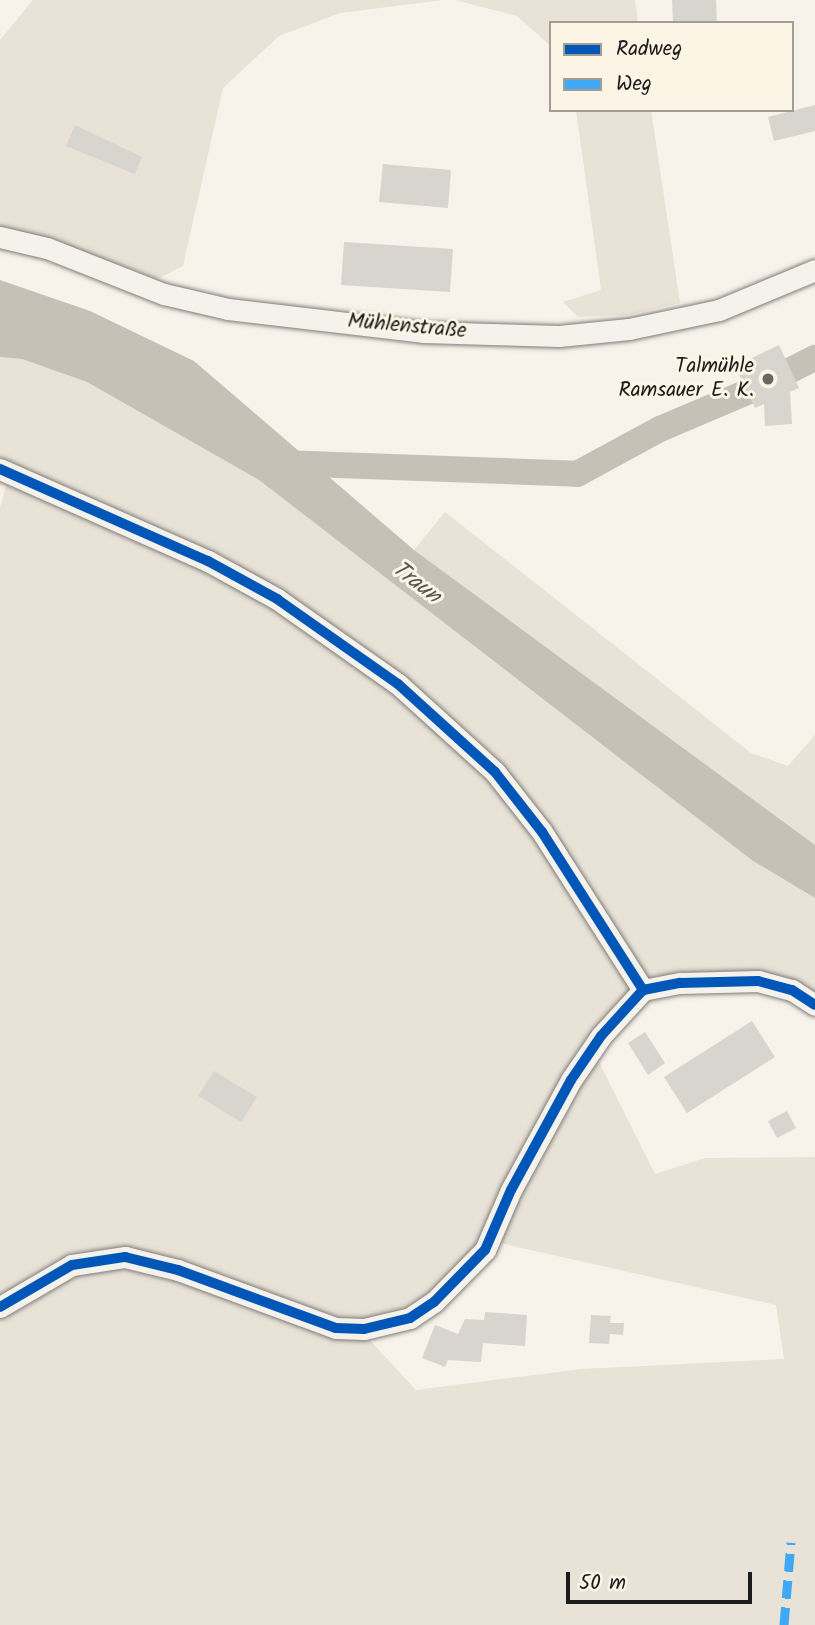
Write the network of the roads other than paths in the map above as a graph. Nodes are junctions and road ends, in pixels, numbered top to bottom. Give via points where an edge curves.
1 (0, 237) edge
2 (815, 270) edge
3 (0, 469) edge
4 (643, 990) junction
5 (815, 1005) edge
6 (0, 1307) edge

1 - 2 street, Mühlenstraße via 47,248 164,294 229,309 424,332 559,335 629,329 719,310
3 - 4 street via 208,561 277,599 398,684 495,772 542,832
4 - 5 street via 680,983 758,981 792,990
4 - 6 street via 601,1036 571,1080 485,1250 434,1302 410,1318 364,1329 336,1328 178,1270 125,1256 72,1265

